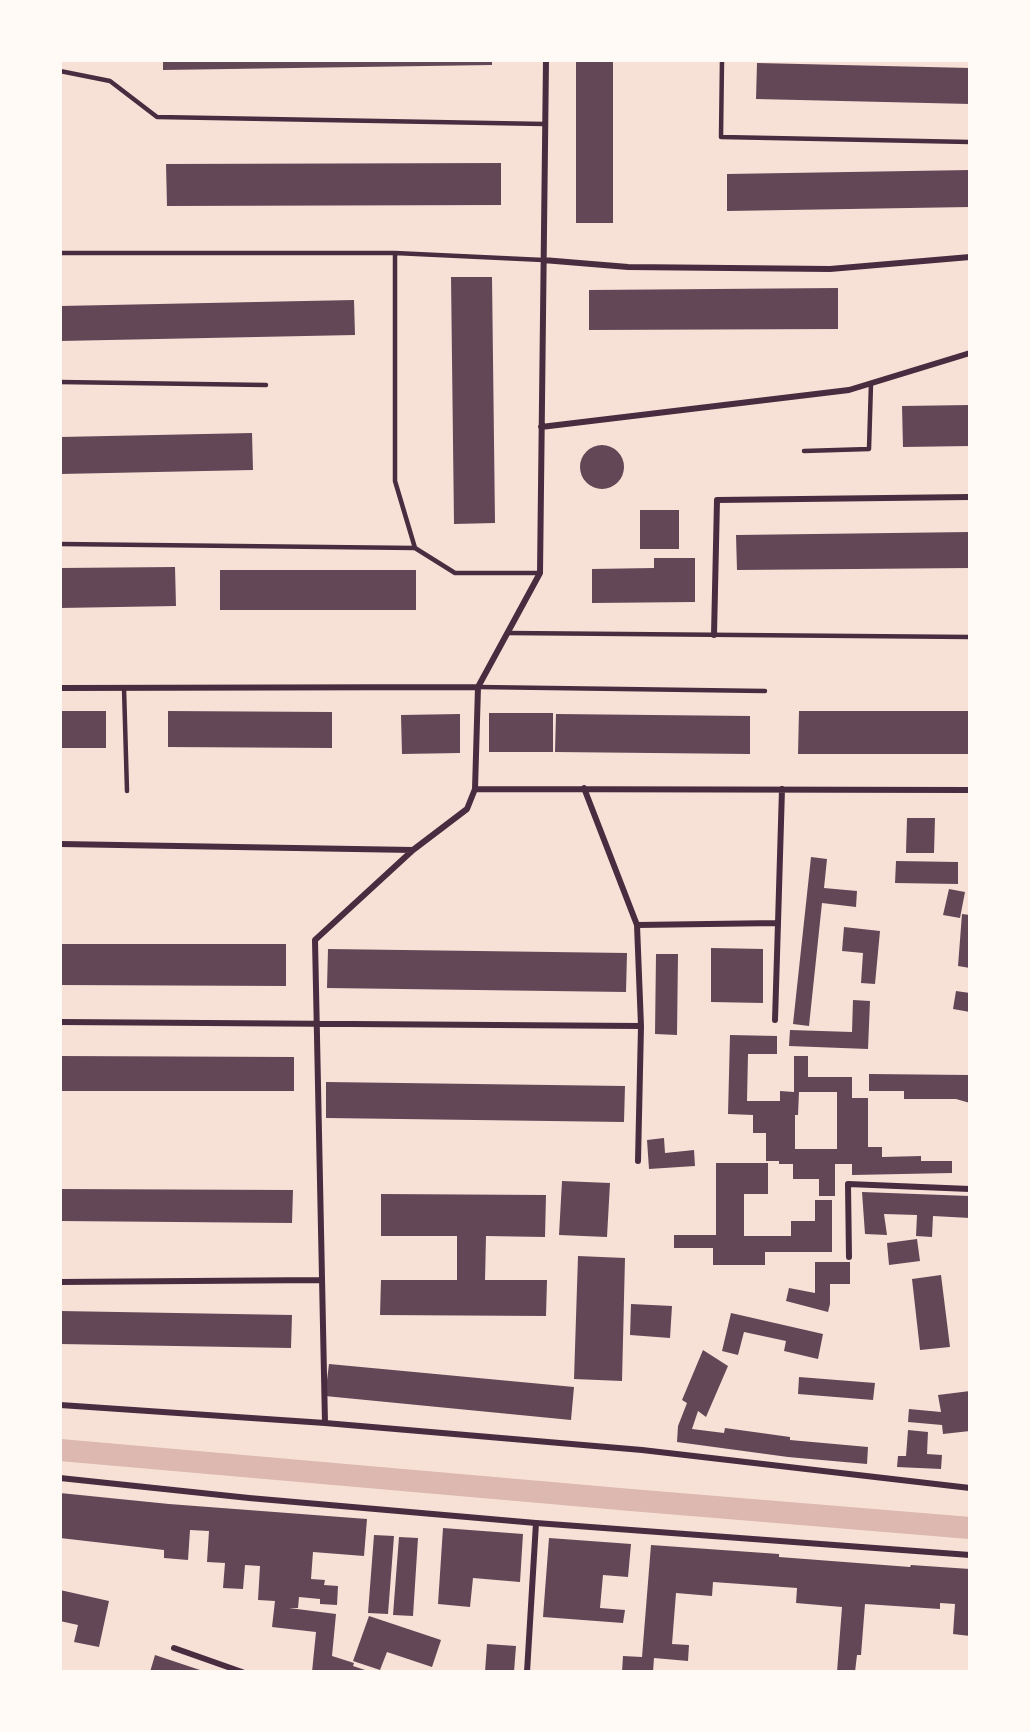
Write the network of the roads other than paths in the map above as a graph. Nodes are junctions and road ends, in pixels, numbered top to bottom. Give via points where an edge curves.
1 (546, 60) edge
2 (722, 60) edge
3 (60, 71) edge
4 (545, 124) junction
5 (970, 142) edge
6 (60, 253) edge
7 (394, 253) junction
8 (970, 257) edge
9 (543, 260) junction
10 (970, 353) edge
11 (60, 382) edge
12 (871, 384) junction
13 (266, 385) dead end
14 (541, 427) junction
15 (804, 451) dead end
16 (970, 497) edge
17 (60, 544) edge
18 (415, 548) junction
19 (540, 573) junction
20 (508, 633) junction
21 (714, 635) junction
22 (970, 638) edge
23 (477, 687) junction
24 (60, 688) edge
25 (124, 688) junction
26 (765, 691) dead end
27 (584, 788) junction
28 (475, 789) junction
29 (782, 789) junction
30 (970, 790) edge
31 (127, 791) dead end
32 (60, 844) edge
33 (413, 850) junction
34 (778, 923) junction
35 (637, 925) junction
36 (776, 1020) dead end
37 (60, 1022) edge
38 (317, 1025) junction
39 (641, 1026) junction
40 (638, 1161) dead end
41 (970, 1189) edge
42 (849, 1257) dead end
43 (322, 1280) junction
44 (60, 1282) edge
45 (60, 1404) edge
46 (325, 1423) junction
47 (60, 1478) edge
48 (970, 1488) edge
49 (536, 1523) junction
50 (970, 1556) edge
51 (174, 1648) dead end
52 (242, 1672) edge
53 (527, 1672) edge

1 - 4 street
2 - 5 lane via 721,137
3 - 4 lane via 110,81 157,117
4 - 9 street
6 - 7 lane
7 - 9 lane
7 - 18 lane via 395,481
8 - 9 street via 830,268 628,267
9 - 14 street
10 - 12 street
11 - 13 lane
12 - 14 street via 849,390
12 - 15 lane via 869,449
14 - 19 street
16 - 21 street via 717,500
17 - 18 lane
18 - 19 lane via 455,573
19 - 20 street
20 - 21 lane
20 - 23 street
21 - 22 lane
23 - 25 street
23 - 26 lane
23 - 28 street
24 - 25 street
25 - 31 lane
27 - 28 street
27 - 29 street
27 - 35 street
28 - 33 street via 467,809
29 - 30 street
29 - 34 street
32 - 33 street
33 - 38 street via 315,940
34 - 35 street
34 - 36 street
35 - 39 street
37 - 38 street
38 - 39 street
38 - 43 street
39 - 40 street
41 - 42 street via 848,1184
43 - 44 street
43 - 46 street
45 - 46 street
46 - 48 street via 642,1450
47 - 49 street
49 - 50 street
49 - 53 street
51 - 52 street

